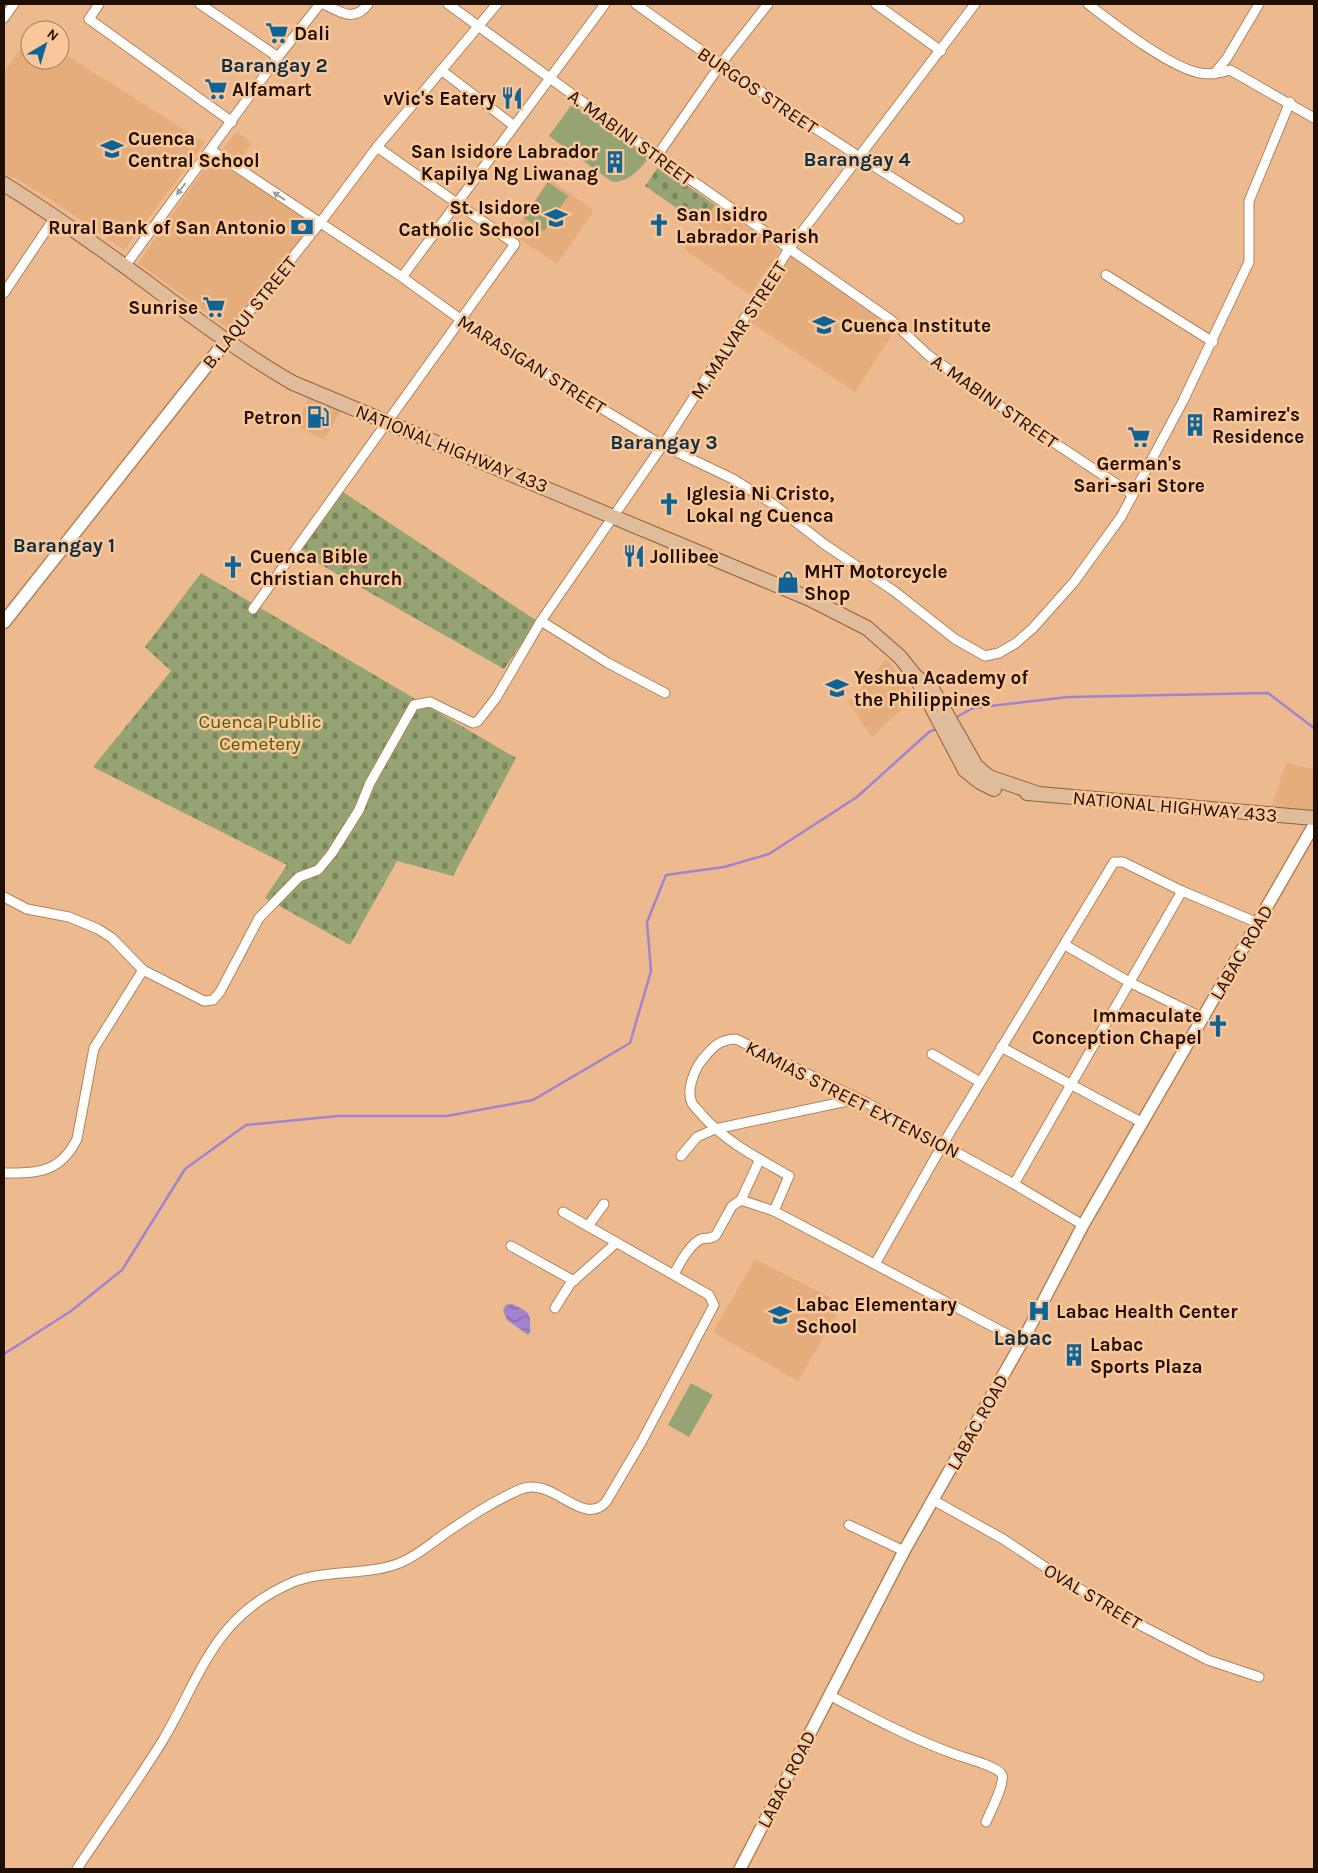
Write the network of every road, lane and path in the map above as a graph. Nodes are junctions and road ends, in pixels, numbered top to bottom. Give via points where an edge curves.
1 (14, 4) edge
2 (99, 4) edge
3 (200, 4) edge
4 (322, 4) edge
5 (368, 4) edge
6 (448, 4) edge
7 (497, 4) edge
8 (605, 4) edge
9 (636, 4) edge
10 (768, 4) edge
11 (876, 4) edge
12 (975, 4) edge
13 (1088, 4) edge
14 (1259, 4) edge
15 (4, 18) edge
16 (479, 28) junction
17 (940, 50) junction
18 (278, 57) junction
19 (720, 65) junction
20 (441, 70) junction
21 (1214, 74) junction
22 (549, 78) junction
23 (1290, 102) junction
24 (1314, 118) edge
25 (232, 122) junction
26 (513, 126) junction
27 (377, 147) junction
28 (211, 150) junction
29 (657, 156) junction
30 (858, 158) junction
31 (4, 184) edge
32 (458, 202) junction
33 (56, 217) junction
34 (959, 219) dead end
35 (320, 223) junction
36 (789, 249) junction
37 (125, 266) junction
38 (1106, 274) dead end
39 (402, 277) junction
40 (4, 293) edge
41 (460, 319) junction
42 (226, 340) junction
43 (1213, 342) junction
44 (386, 423) junction
45 (662, 445) junction
46 (1133, 495) junction
47 (615, 516) junction
48 (253, 609) dead end
49 (541, 621) junction
50 (4, 622) edge
51 (665, 693) dead end
52 (1314, 818) edge
53 (1314, 826) edge
54 (1182, 891) junction
55 (4, 897) edge
56 (1258, 923) junction
57 (1065, 945) junction
58 (143, 970) junction
59 (1131, 983) junction
60 (1203, 1018) junction
61 (1001, 1047) junction
62 (932, 1054) dead end
63 (980, 1082) junction
64 (1072, 1086) junction
65 (856, 1099) junction
66 (1141, 1122) junction
67 (714, 1129) junction
68 (943, 1144) junction
69 (681, 1156) dead end
70 (760, 1159) junction
71 (4, 1173) edge
72 (1014, 1184) junction
73 (741, 1200) junction
74 (604, 1204) dead end
75 (774, 1211) junction
76 (563, 1212) dead end
77 (1083, 1225) junction
78 (588, 1226) junction
79 (616, 1243) junction
80 (511, 1246) dead end
81 (875, 1264) junction
82 (674, 1274) junction
83 (574, 1281) junction
84 (555, 1308) dead end
85 (1022, 1342) junction
86 (933, 1500) junction
87 (849, 1525) dead end
88 (904, 1551) junction
89 (1260, 1677) dead end
90 (828, 1695) junction
91 (986, 1822) dead end
92 (743, 1868) edge
93 (77, 1869) edge

1 - 15 street
2 - 25 street via 89,19
3 - 18 street
4 - 5 street via 350,16 362,12
4 - 18 street
6 - 16 street, A. MABINI STREET
7 - 16 street, B. LAQUI STREET
8 - 22 street
9 - 19 street, BURGOS STREET
10 - 19 street
11 - 17 street
12 - 17 street, M. MALVAR STREET
13 - 21 street via 1135,39 1172,60 1198,73
14 - 21 street
16 - 20 street, B. LAQUI STREET
16 - 22 street, A. MABINI STREET
17 - 30 street, M. MALVAR STREET
18 - 25 street
19 - 29 street
19 - 30 street, BURGOS STREET
20 - 26 street
20 - 27 street, B. LAQUI STREET
21 - 23 street via 1230,70
22 - 26 street
22 - 29 street, A. MABINI STREET
23 - 24 street
23 - 43 street via 1249,201 1249,262
25 - 28 street
26 - 32 street
27 - 32 street
27 - 35 street, B. LAQUI STREET
35 -> 28 street, MARASIGAN STREET
28 -> 37 street
29 - 36 street, A. MABINI STREET
30 - 34 street, BURGOS STREET
30 - 36 street, M. MALVAR STREET
31 - 33 main road, NATIONAL HIGHWAY 433
32 - 39 street
32 - 41 street via 515,244
33 - 37 main road, NATIONAL HIGHWAY 433
33 - 40 street
35 - 39 street, MARASIGAN STREET
35 - 42 street, B. LAQUI STREET
36 - 45 street, M. MALVAR STREET
36 - 46 street, A. MABINI STREET via 891,320 928,355
37 - 42 main road, NATIONAL HIGHWAY 433
38 - 43 street
39 - 41 street, MARASIGAN STREET
41 - 44 street
41 - 45 street, MARASIGAN STREET
42 - 44 main road, NATIONAL HIGHWAY 433 via 293,382
42 - 50 main road, B. LAQUI STREET
43 - 46 street
44 - 47 main road, NATIONAL HIGHWAY 433
44 - 48 street
45 - 46 street, MARASIGAN STREET via 732,479 773,504 955,639 985,656 999,653 1033,628 1074,582
45 - 47 street, M. MALVAR STREET
47 - 49 street, M. MALVAR STREET
47 - 52 main road, NATIONAL HIGHWAY 433 via 841,613 867,628 885,642 927,690 963,755 989,777 1036,793
49 - 51 street via 616,668
49 - 58 street, M. MALVAR STREET via 496,698 478,721 473,723 430,702 414,706 370,783 359,810 332,853 318,870 299,877 259,918 213,1000 204,1001
53 - 56 street, LABAC ROAD
54 - 56 street
54 - 57 street via 1124,862 1114,862
54 - 59 street
55 - 58 street via 27,910 69,917 98,929 112,938
56 - 60 street, LABAC ROAD
57 - 59 street
57 - 61 street
58 - 71 street via 94,1048 77,1139 70,1152 53,1168 31,1173
59 - 60 street
59 - 64 street
60 - 66 street, LABAC ROAD
61 - 63 street
61 - 64 street
62 - 63 street
63 - 68 street
64 - 66 street
64 - 72 street
65 - 67 street
65 - 67 street, KAMIAS STREET EXTENSION via 736,1039 726,1039 715,1044 700,1064 689,1091 692,1103
65 - 68 street, KAMIAS STREET EXTENSION
66 - 77 street, LABAC ROAD
67 - 69 street via 697,1137
67 - 70 street, KAMIAS STREET EXTENSION
68 - 72 street, KAMIAS STREET EXTENSION
68 - 81 street
70 - 73 street
70 - 75 street, KAMIAS STREET EXTENSION via 789,1176
72 - 77 street, KAMIAS STREET EXTENSION
73 - 75 street
73 - 82 street via 732,1206 716,1236 695,1244
74 - 78 street
75 - 81 street
76 - 78 street
77 - 85 street, LABAC ROAD
78 - 79 street
79 - 82 street
79 - 83 street
80 - 83 street
81 - 85 street
82 - 93 street via 709,1295 714,1305 642,1440 599,1509 590,1511 544,1487 532,1486 499,1500 399,1564 293,1582 258,1600 218,1640 163,1740
83 - 84 street
85 - 86 street, LABAC ROAD
86 - 88 street, LABAC ROAD
86 - 89 street, OVAL STREET via 1003,1539 1144,1627 1208,1660
87 - 88 street
88 - 90 street, LABAC ROAD
90 - 91 street via 924,1744 1001,1773 1000,1790
90 - 92 street, LABAC ROAD

